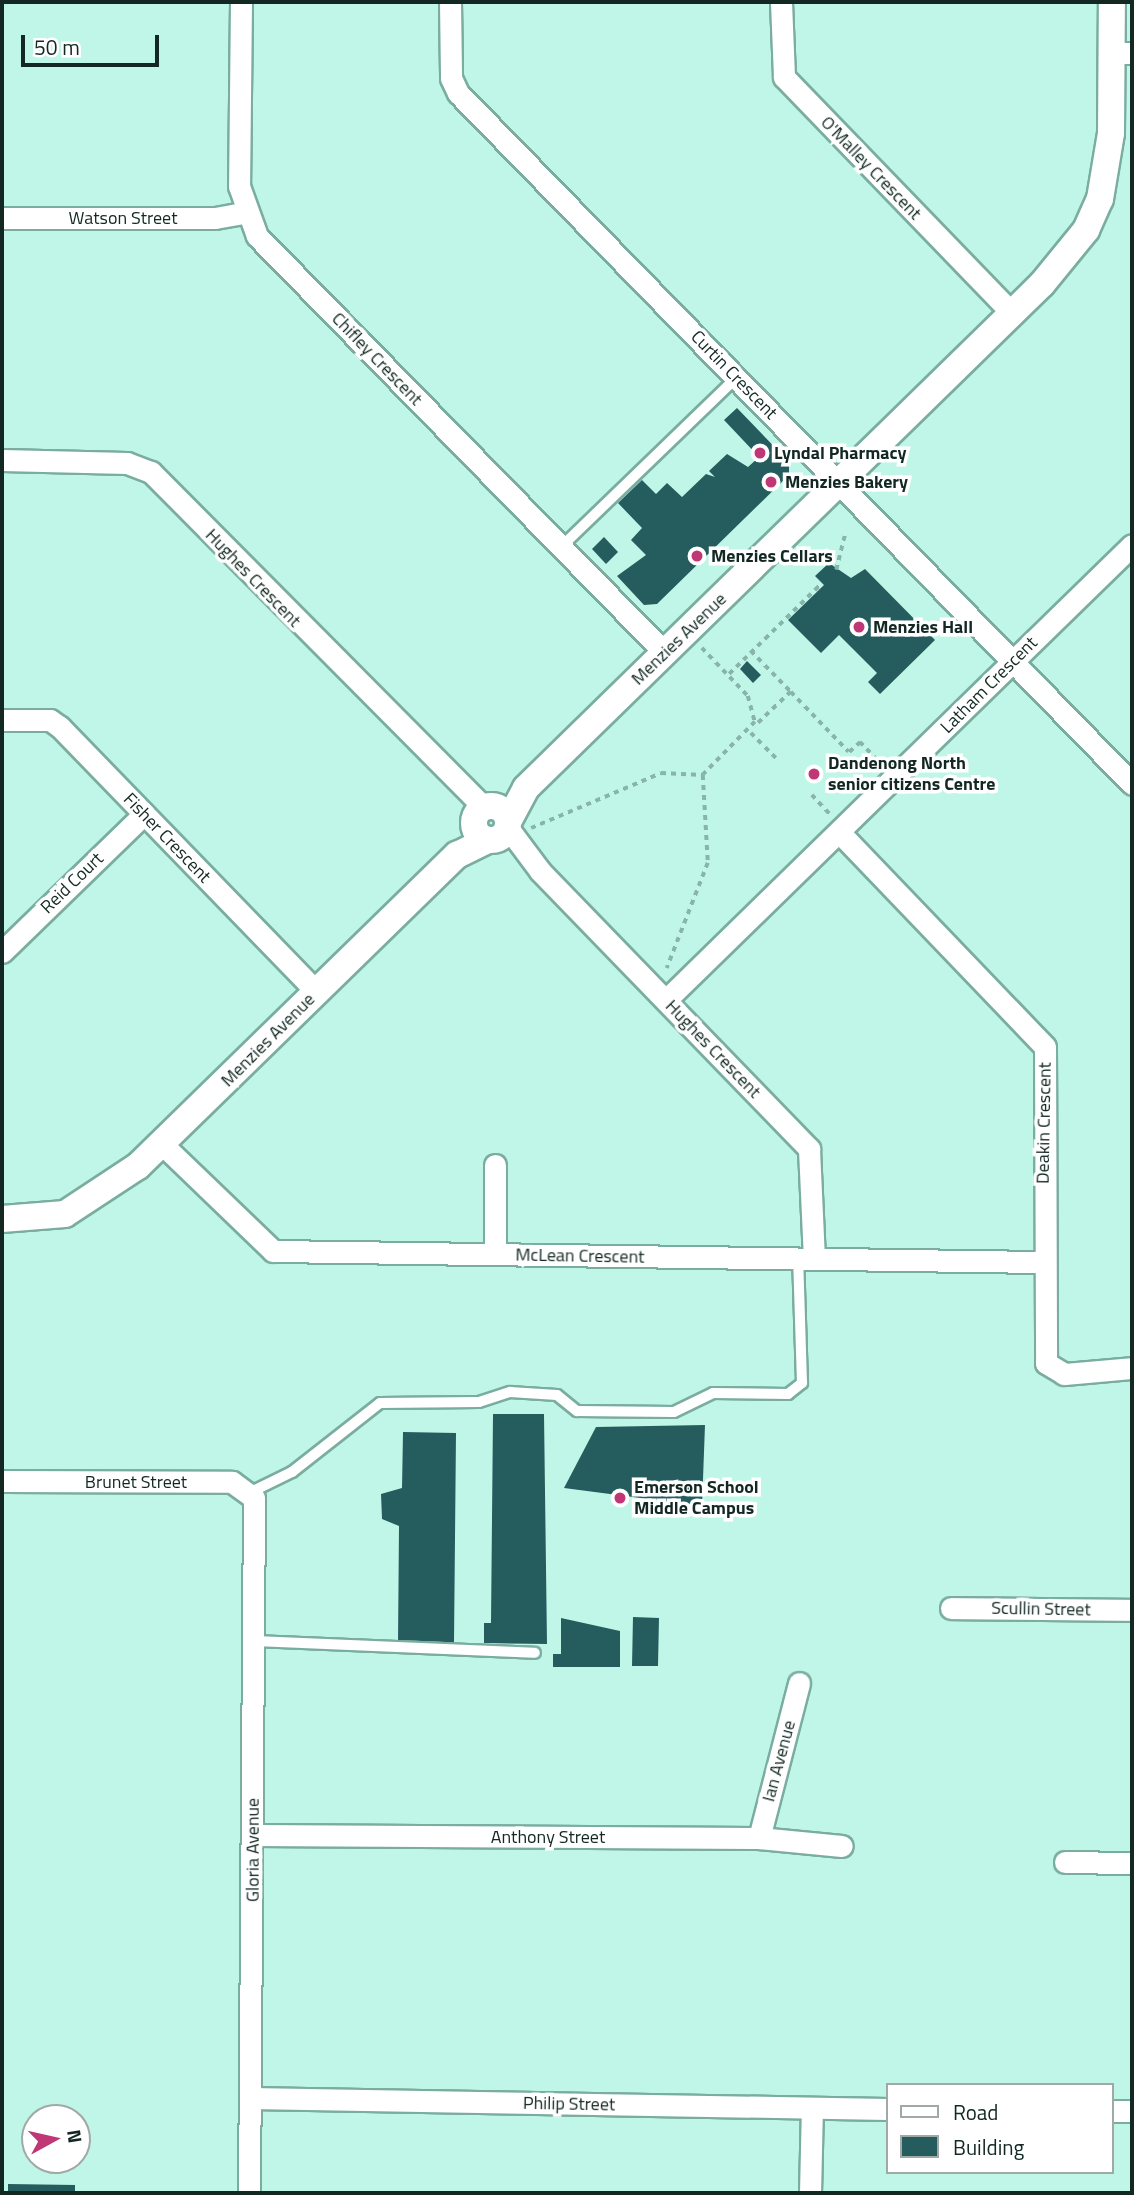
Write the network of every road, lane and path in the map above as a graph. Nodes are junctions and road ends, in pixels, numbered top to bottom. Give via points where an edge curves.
1 (241, 2) edge
2 (450, 2) edge
3 (781, 2) edge
4 (1112, 2) edge
5 (1122, 52) edge
6 (244, 213) junction
7 (2, 218) edge
8 (1012, 313) junction
9 (737, 377) junction
10 (2, 460) edge
11 (838, 483) junction
12 (845, 535) dead end
13 (1132, 545) edge
14 (561, 547) junction
15 (836, 570) dead end
16 (822, 583) dead end
17 (693, 639) dead end
18 (751, 652) junction
19 (665, 653) junction
20 (1013, 662) junction
21 (729, 674) junction
22 (791, 692) junction
23 (2, 720) edge
24 (753, 727) junction
25 (751, 733) junction
26 (777, 759) dead end
27 (881, 764) dead end
28 (704, 775) junction
29 (1132, 784) edge
30 (812, 795) dead end
31 (143, 814) junction
32 (835, 823) junction
33 (495, 824) junction
34 (2, 952) edge
35 (667, 968) dead end
36 (317, 992) junction
37 (666, 1000) junction
38 (162, 1144) junction
39 (495, 1165) dead end
40 (138, 1166) junction
41 (2, 1219) edge
42 (2, 1232) edge
43 (495, 1254) junction
44 (806, 1258) junction
45 (1042, 1262) junction
46 (1132, 1368) edge
47 (2, 1481) edge
48 (253, 1500) junction
49 (950, 1608) dead end
50 (1132, 1611) edge
51 (254, 1641) junction
52 (535, 1653) dead end
53 (799, 1683) dead end
54 (254, 1835) junction
55 (759, 1838) junction
56 (842, 1846) dead end
57 (1065, 1862) dead end
58 (1132, 1863) edge
59 (250, 2098) junction
60 (812, 2108) junction
61 (886, 2109) edge
62 (1113, 2111) edge
63 (1132, 2111) edge
64 (249, 2193) edge
65 (810, 2193) edge

1 - 6 street
2 - 9 street, Curtin Crescent via 451,78 458,93
3 - 8 street, O'Malley Crescent via 784,77
4 - 5 street, Menzies Avenue
5 - 8 street, Menzies Avenue via 1111,132 1117,174 1107,218 1088,249
6 - 7 street, Watson Street via 215,218
6 - 14 street, Chifley Crescent via 257,236
8 - 11 street, Menzies Avenue
9 - 11 street, Curtin Crescent
9 - 14 lane
10 - 33 street, Hughes Crescent via 127,463 151,472
11 - 19 street, Menzies Avenue
11 - 20 street, Curtin Crescent
12 - 15 path
13 - 20 street, Latham Crescent
14 - 19 street, Chifley Crescent
16 - 18 path
17 - 21 path
18 - 21 path
18 - 22 path
19 - 33 street, Menzies Avenue
20 - 29 street, Curtin Crescent
20 - 32 street, Latham Crescent
21 - 24 path via 748,696
22 - 24 path
22 - 27 path via 849,752 860,742
23 - 31 street, Fisher Crescent via 50,720
24 - 25 path
25 - 26 path
25 - 28 path
28 - 33 path via 661,773
28 - 35 path via 708,863
30 - 32 path
31 - 34 street, Reid Court
31 - 36 street, Fisher Crescent
32 - 37 street, Latham Crescent
32 - 45 street, Deakin Crescent via 1045,1047
33 - 36 street, Menzies Avenue via 457,855
33 - 37 street, Hughes Crescent
36 - 38 street, Menzies Avenue
37 - 44 street, Hughes Crescent via 809,1149
38 - 40 street, Menzies Avenue
38 - 43 street, McLean Crescent via 262,1248
39 - 43 street
40 - 41 street, Menzies Avenue via 65,1214
40 - 42 street, Menzies Avenue via 111,1203 76,1224
43 - 44 street, McLean Crescent
44 - 45 street, McLean Crescent
44 - 48 lane via 802,1383 788,1394 713,1394 674,1412 577,1411 557,1395 510,1392 479,1402 380,1403
45 - 46 street, Deakin Crescent via 1044,1351 1052,1371
47 - 48 street, Brunet Street via 232,1482
48 - 51 street, Gloria Avenue
49 - 50 street, Scullin Street
51 - 52 lane
51 - 54 street, Gloria Avenue
53 - 55 street, Ian Avenue
54 - 55 street, Anthony Street
54 - 59 street, Gloria Avenue
55 - 56 street, Anthony Street
57 - 58 street
59 - 60 street, Philip Street
59 - 64 street, Gloria Avenue
60 - 61 street, Philip Street
60 - 65 street
62 - 63 street

